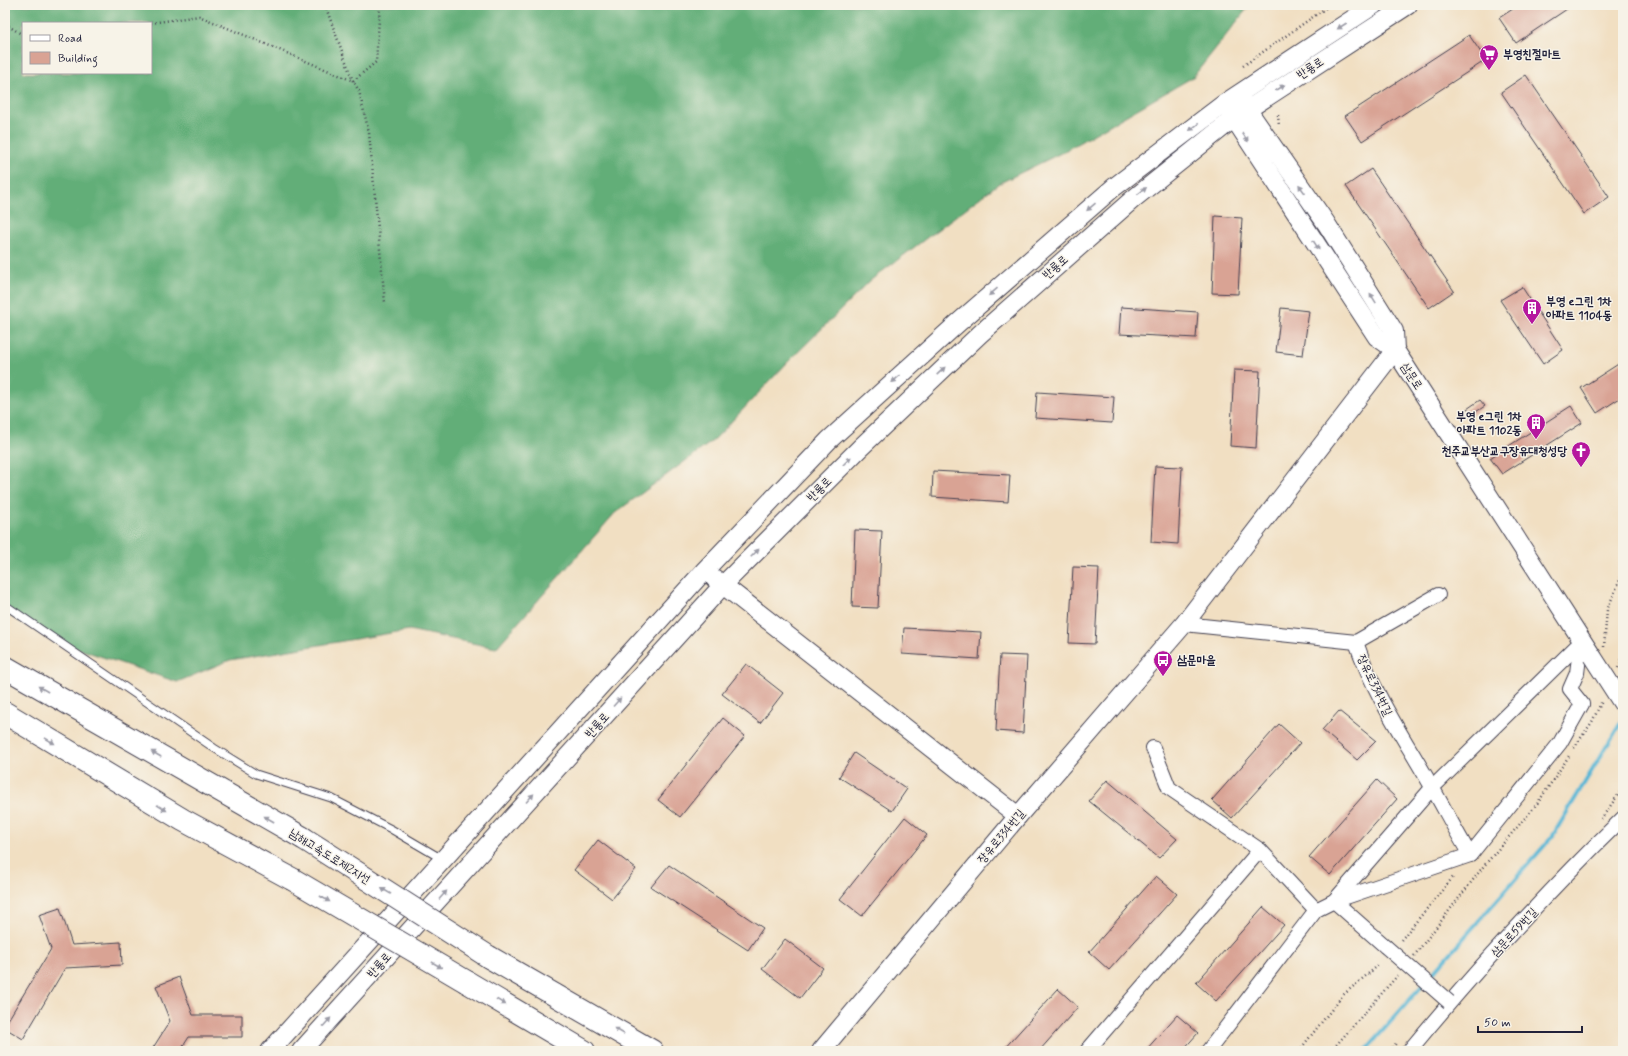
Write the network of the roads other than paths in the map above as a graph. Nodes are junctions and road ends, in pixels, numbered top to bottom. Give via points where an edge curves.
1 (1374, 5) edge
2 (1408, 5) edge
3 (1231, 99) junction
4 (1240, 114) junction
5 (1395, 350) junction
6 (704, 571) junction
7 (723, 586) junction
8 (1438, 595) dead end
9 (5, 605) edge
10 (1184, 624) junction
11 (1356, 642) junction
12 (1592, 649) junction
13 (5, 667) edge
14 (1623, 704) edge
15 (5, 713) edge
16 (1153, 748) dead end
17 (1432, 788) junction
18 (1018, 816) junction
19 (1623, 818) edge
20 (1260, 850) junction
21 (1470, 856) junction
22 (443, 860) junction
23 (1334, 901) junction
24 (1316, 910) junction
25 (1450, 1002) junction
26 (270, 1051) edge
27 (301, 1051) edge
28 (584, 1051) edge
29 (652, 1051) edge
30 (822, 1051) edge
31 (1088, 1051) edge
32 (1208, 1051) edge
33 (1409, 1051) edge

1 -> 3 street, 반룡로
4 -> 2 street, 반룡로
3 - 4 street, 삼문로
3 -> 6 street, 반룡로 via 1113,188 958,323 829,440
4 -> 5 street, 삼문로 via 1377,337
5 -> 4 street, 삼문로 via 1394,331 1326,224
7 -> 4 street, 반룡로 via 860,448 980,334 1132,200
5 - 10 street, 장유로334번길
5 - 12 street, 삼문로
6 - 7 street
6 - 22 street, 반룡로
7 - 18 street
27 -> 7 street, 반룡로
8 - 11 street
9 - 22 lane via 256,774 331,798
10 - 11 street, 장유로334번길
10 - 18 street, 장유로334번길
11 - 17 street, 장유로334번길 via 1366,670 1393,723
12 - 14 street, 삼문로, bridge
12 - 17 street
12 - 21 street via 1570,689 1582,704 1560,743
29 -> 13 highway, 남해고속도로제2지선, bridge via 489,957 302,838
15 -> 28 highway, bridge via 183,820 292,879
16 - 20 street via 1169,788
17 - 21 street, 장유로334번길
17 - 23 street
18 - 30 street, 장유로334번길
19 - 25 street, 삼문로59번길 via 1588,852
20 - 24 street
20 - 31 street
21 - 23 street
22 - 26 street, 반룡로
23 - 24 street
23 - 25 street, bridge
24 - 32 street
25 - 33 street, 삼문로59번길

